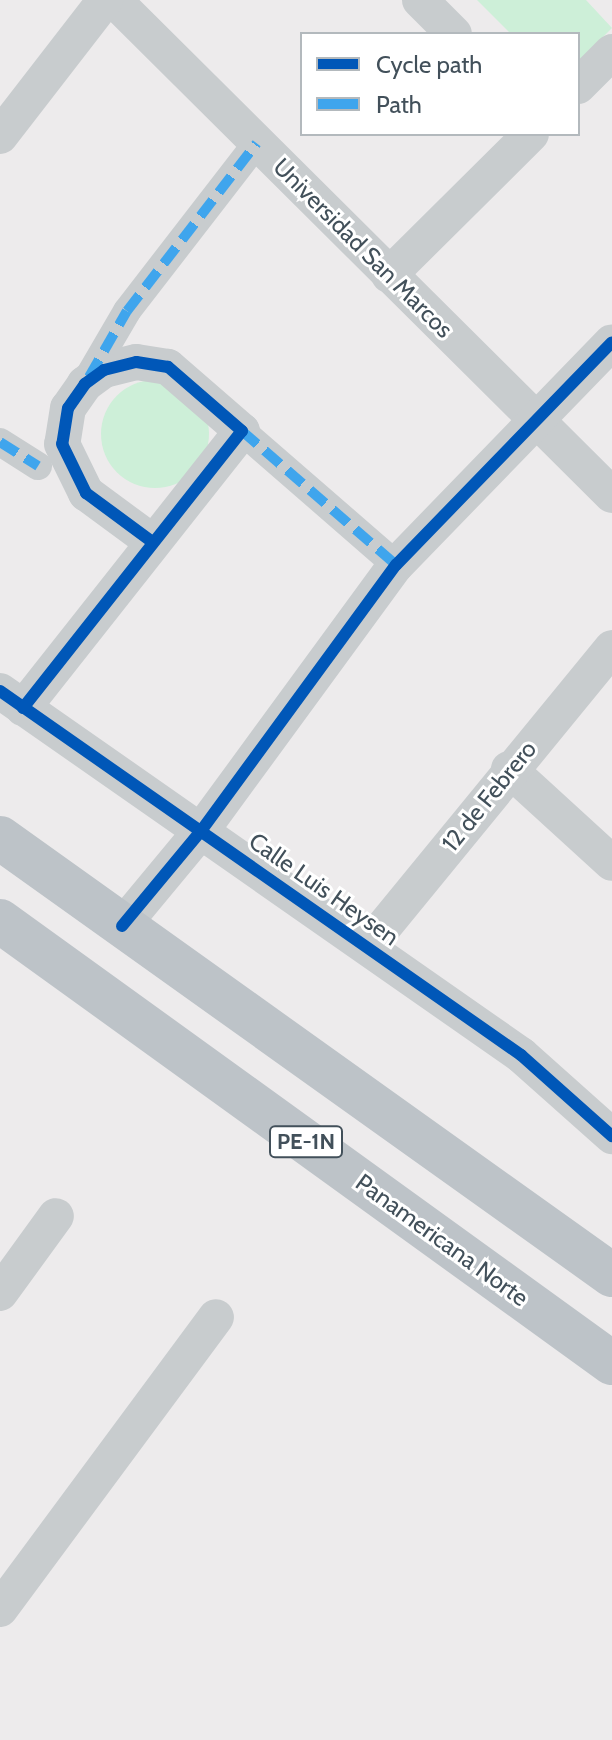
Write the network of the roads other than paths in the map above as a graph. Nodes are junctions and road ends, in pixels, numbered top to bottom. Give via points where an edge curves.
1 (105, 0) edge
2 (114, 0) edge
3 (420, 0) edge
4 (452, 32) edge
5 (612, 52) edge
6 (580, 84) edge
7 (0, 136) edge
8 (529, 136) edge
9 (257, 143) junction
10 (389, 275) junction
11 (612, 342) edge
12 (85, 384) junction
13 (532, 418) junction
14 (242, 431) junction
15 (0, 442) edge
16 (38, 466) joint
17 (86, 493) junction
18 (612, 495) edge
19 (151, 541) junction
20 (396, 565) junction
21 (612, 648) edge
22 (11, 699) edge
23 (509, 769) junction
24 (201, 831) junction
25 (0, 838) edge
26 (612, 863) edge
27 (0, 921) edge
28 (122, 926) junction
29 (368, 946) junction
30 (612, 1136) edge
31 (56, 1216) dead end
32 (612, 1275) edge
33 (0, 1293) edge
34 (216, 1317) dead end
35 (612, 1363) edge
36 (0, 1609) edge

1 - 7 street
2 - 9 street, Universidad San Marcos
3 - 4 street
5 - 6 street
8 - 10 street
9 - 10 street, Universidad San Marcos
9 - 12 street via 127,311
10 - 13 street, Universidad San Marcos
11 - 13 street
12 - 14 street via 104,370 136,362 168,367
12 - 17 street via 68,408 62,444
13 - 18 street, Universidad San Marcos
13 - 20 street
14 - 19 street
14 - 20 street
15 - 16 street
16 - 17 street
17 - 19 street
19 - 22 street
20 - 24 street
21 - 23 street, 12 de Febrero
22 - 24 street, Calle Luis Heysen
23 - 26 street
23 - 29 street, 12 de Febrero
24 - 28 street
24 - 29 street, Calle Luis Heysen
25 - 28 highway, PE-1N
27 - 35 highway, Panamericana Norte / PE-1N
28 - 32 highway, PE-1N
29 - 30 street, Calle Luis Heysen via 521,1055
31 - 33 street
34 - 36 street

